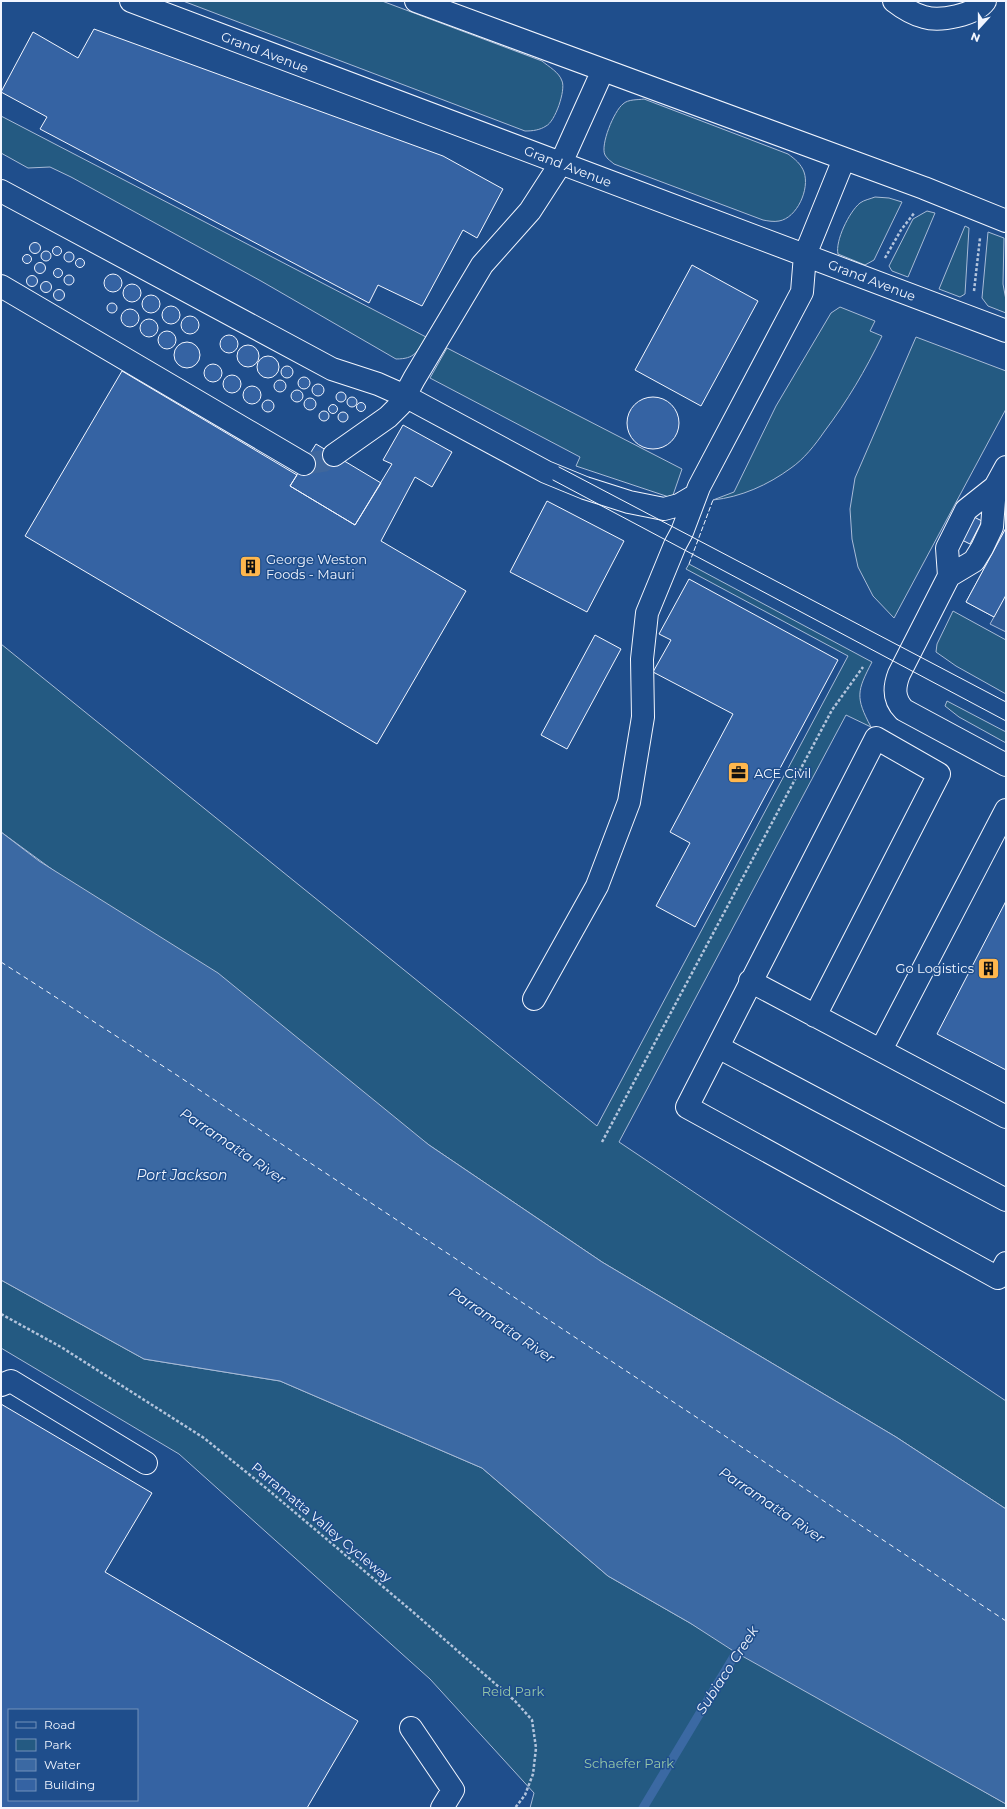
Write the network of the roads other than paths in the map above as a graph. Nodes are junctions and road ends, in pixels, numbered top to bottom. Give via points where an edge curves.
1 (131, 1) edge
2 (416, 1) edge
3 (894, 1) edge
4 (984, 1) edge
5 (603, 70) junction
6 (844, 159) junction
7 (561, 163) junction
8 (1, 191) edge
9 (1006, 220) edge
10 (805, 255) junction
11 (1, 286) edge
12 (1006, 331) edge
13 (405, 396) junction
14 (334, 455) tunnel mouth
15 (304, 464) tunnel mouth
16 (1006, 467) edge
17 (995, 488) junction
18 (696, 495) junction
19 (948, 576) junction
20 (1006, 765) edge
21 (1006, 810) edge
22 (750, 981) junction
23 (534, 999) dead end
24 (815, 1016) junction
25 (718, 1047) junction
26 (881, 1050) junction
27 (1006, 1117) edge
28 (1006, 1200) edge
29 (1006, 1263) edge
30 (1, 1385) edge
31 (146, 1463) dead end
32 (411, 1728) dead end
33 (442, 1808) edge

1 - 7 street, Grand Avenue
2 - 5 street
3 - 4 street via 904,9 925,18 946,18 966,14
5 - 6 street
5 - 7 street
6 - 9 street
6 - 10 street
7 - 10 street, Grand Avenue
7 - 13 street via 530,211 482,265
8 - 13 street via 332,369
10 - 12 street, Grand Avenue
10 - 18 street via 802,292
11 - 15 street
13 - 14 street via 388,417
13 - 18 street via 546,472 585,488 628,502 664,509 679,505
16 - 17 street
17 - 19 street via 966,510 947,548
17 - 19 street via 992,527 982,548 974,561
18 - 23 street via 647,613 642,659 643,718 629,802 597,886
19 - 20 street via 899,674 894,688 896,698 904,710
21 - 26 street
22 - 24 street
22 - 24 street via 876,738 939,774
22 - 25 street
24 - 26 street
25 - 28 street
25 - 29 street via 687,1107 998,1278
26 - 27 street
30 - 31 street via 11,1381
32 - 33 street via 453,1790

